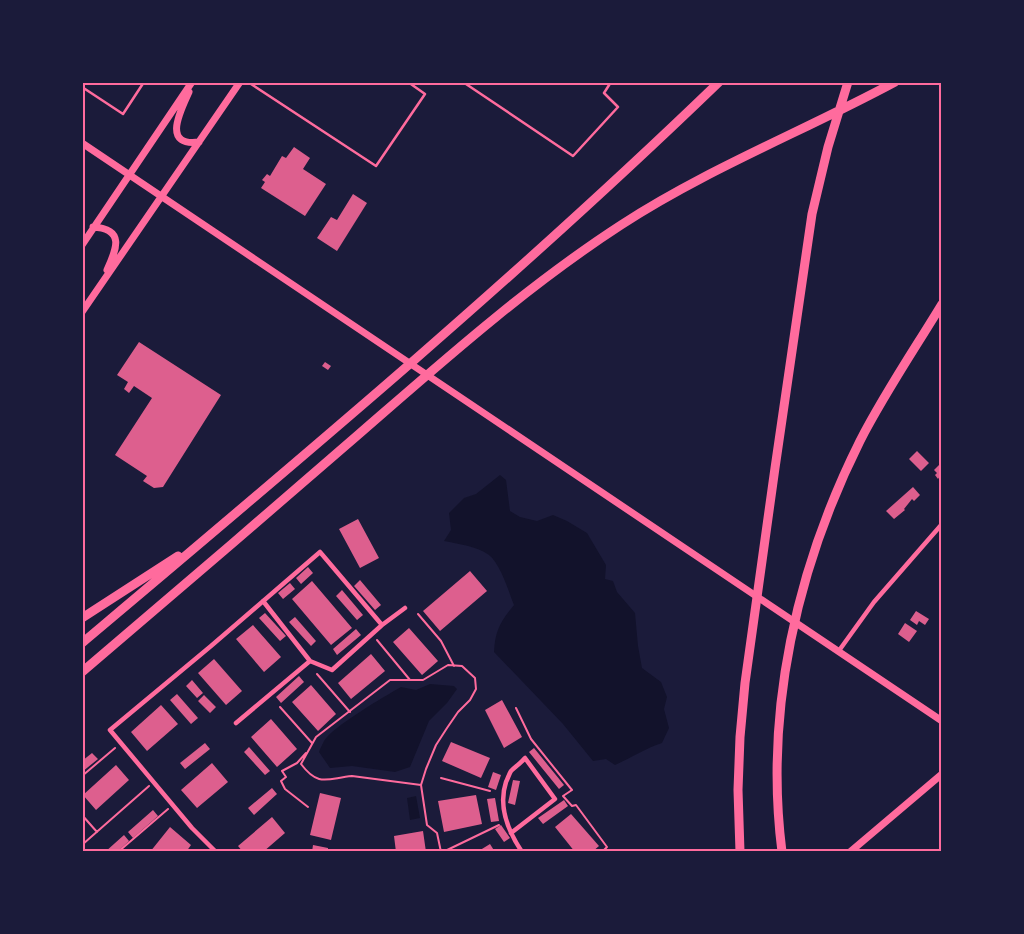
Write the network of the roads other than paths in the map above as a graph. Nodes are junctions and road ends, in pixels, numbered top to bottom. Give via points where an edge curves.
1 (144, 82) edge
2 (193, 82) edge
3 (240, 82) edge
4 (248, 82) edge
5 (408, 82) edge
6 (463, 82) edge
7 (611, 82) edge
8 (719, 82) edge
9 (848, 82) edge
10 (895, 82) edge
11 (82, 86) edge
12 (199, 142) junction
13 (82, 143) edge
14 (129, 174) junction
15 (162, 196) junction
16 (94, 227) junction
17 (82, 245) edge
18 (100, 287) junction
19 (942, 304) edge
20 (82, 312) edge
21 (942, 524) edge
22 (212, 534) junction
23 (264, 601) junction
24 (405, 608) dead end
25 (82, 618) edge
26 (382, 625) junction
27 (82, 643) edge
28 (838, 652) junction
29 (310, 660) junction
30 (82, 672) edge
31 (942, 721) edge
32 (236, 723) dead end
33 (942, 774) edge
34 (511, 833) junction
35 (216, 852) edge
36 (522, 852) edge
37 (740, 852) edge
38 (782, 852) edge
39 (850, 852) edge

1 - 11 lane via 123,114
2 - 12 main road via 175,127 182,140
2 - 14 main road
3 - 12 main road
4 - 5 lane via 376,166 425,94
6 - 7 lane via 572,156 618,107 604,93
8 - 22 highway via 531,258
9 - 37 highway via 812,214 745,683 738,790
10 - 30 highway via 680,190 577,255 533,287
12 - 15 main road
13 - 14 main road
14 - 15 main road
14 - 16 main road
15 - 18 main road
15 - 28 main road
16 - 17 main road
16 - 18 main road via 110,231 116,244
18 - 20 main road
19 - 38 highway via 860,441 833,498 803,586 781,698 776,786
21 - 28 street via 874,602
22 - 25 highway
22 - 27 highway
23 - 26 street via 320,552
23 - 29 street
23 - 35 street via 110,730
24 - 26 street
26 - 29 street via 332,670
28 - 31 main road
29 - 32 street
33 - 39 main road
34 - 34 street via 503,808 503,792 510,773 525,758 556,799
34 - 36 street

